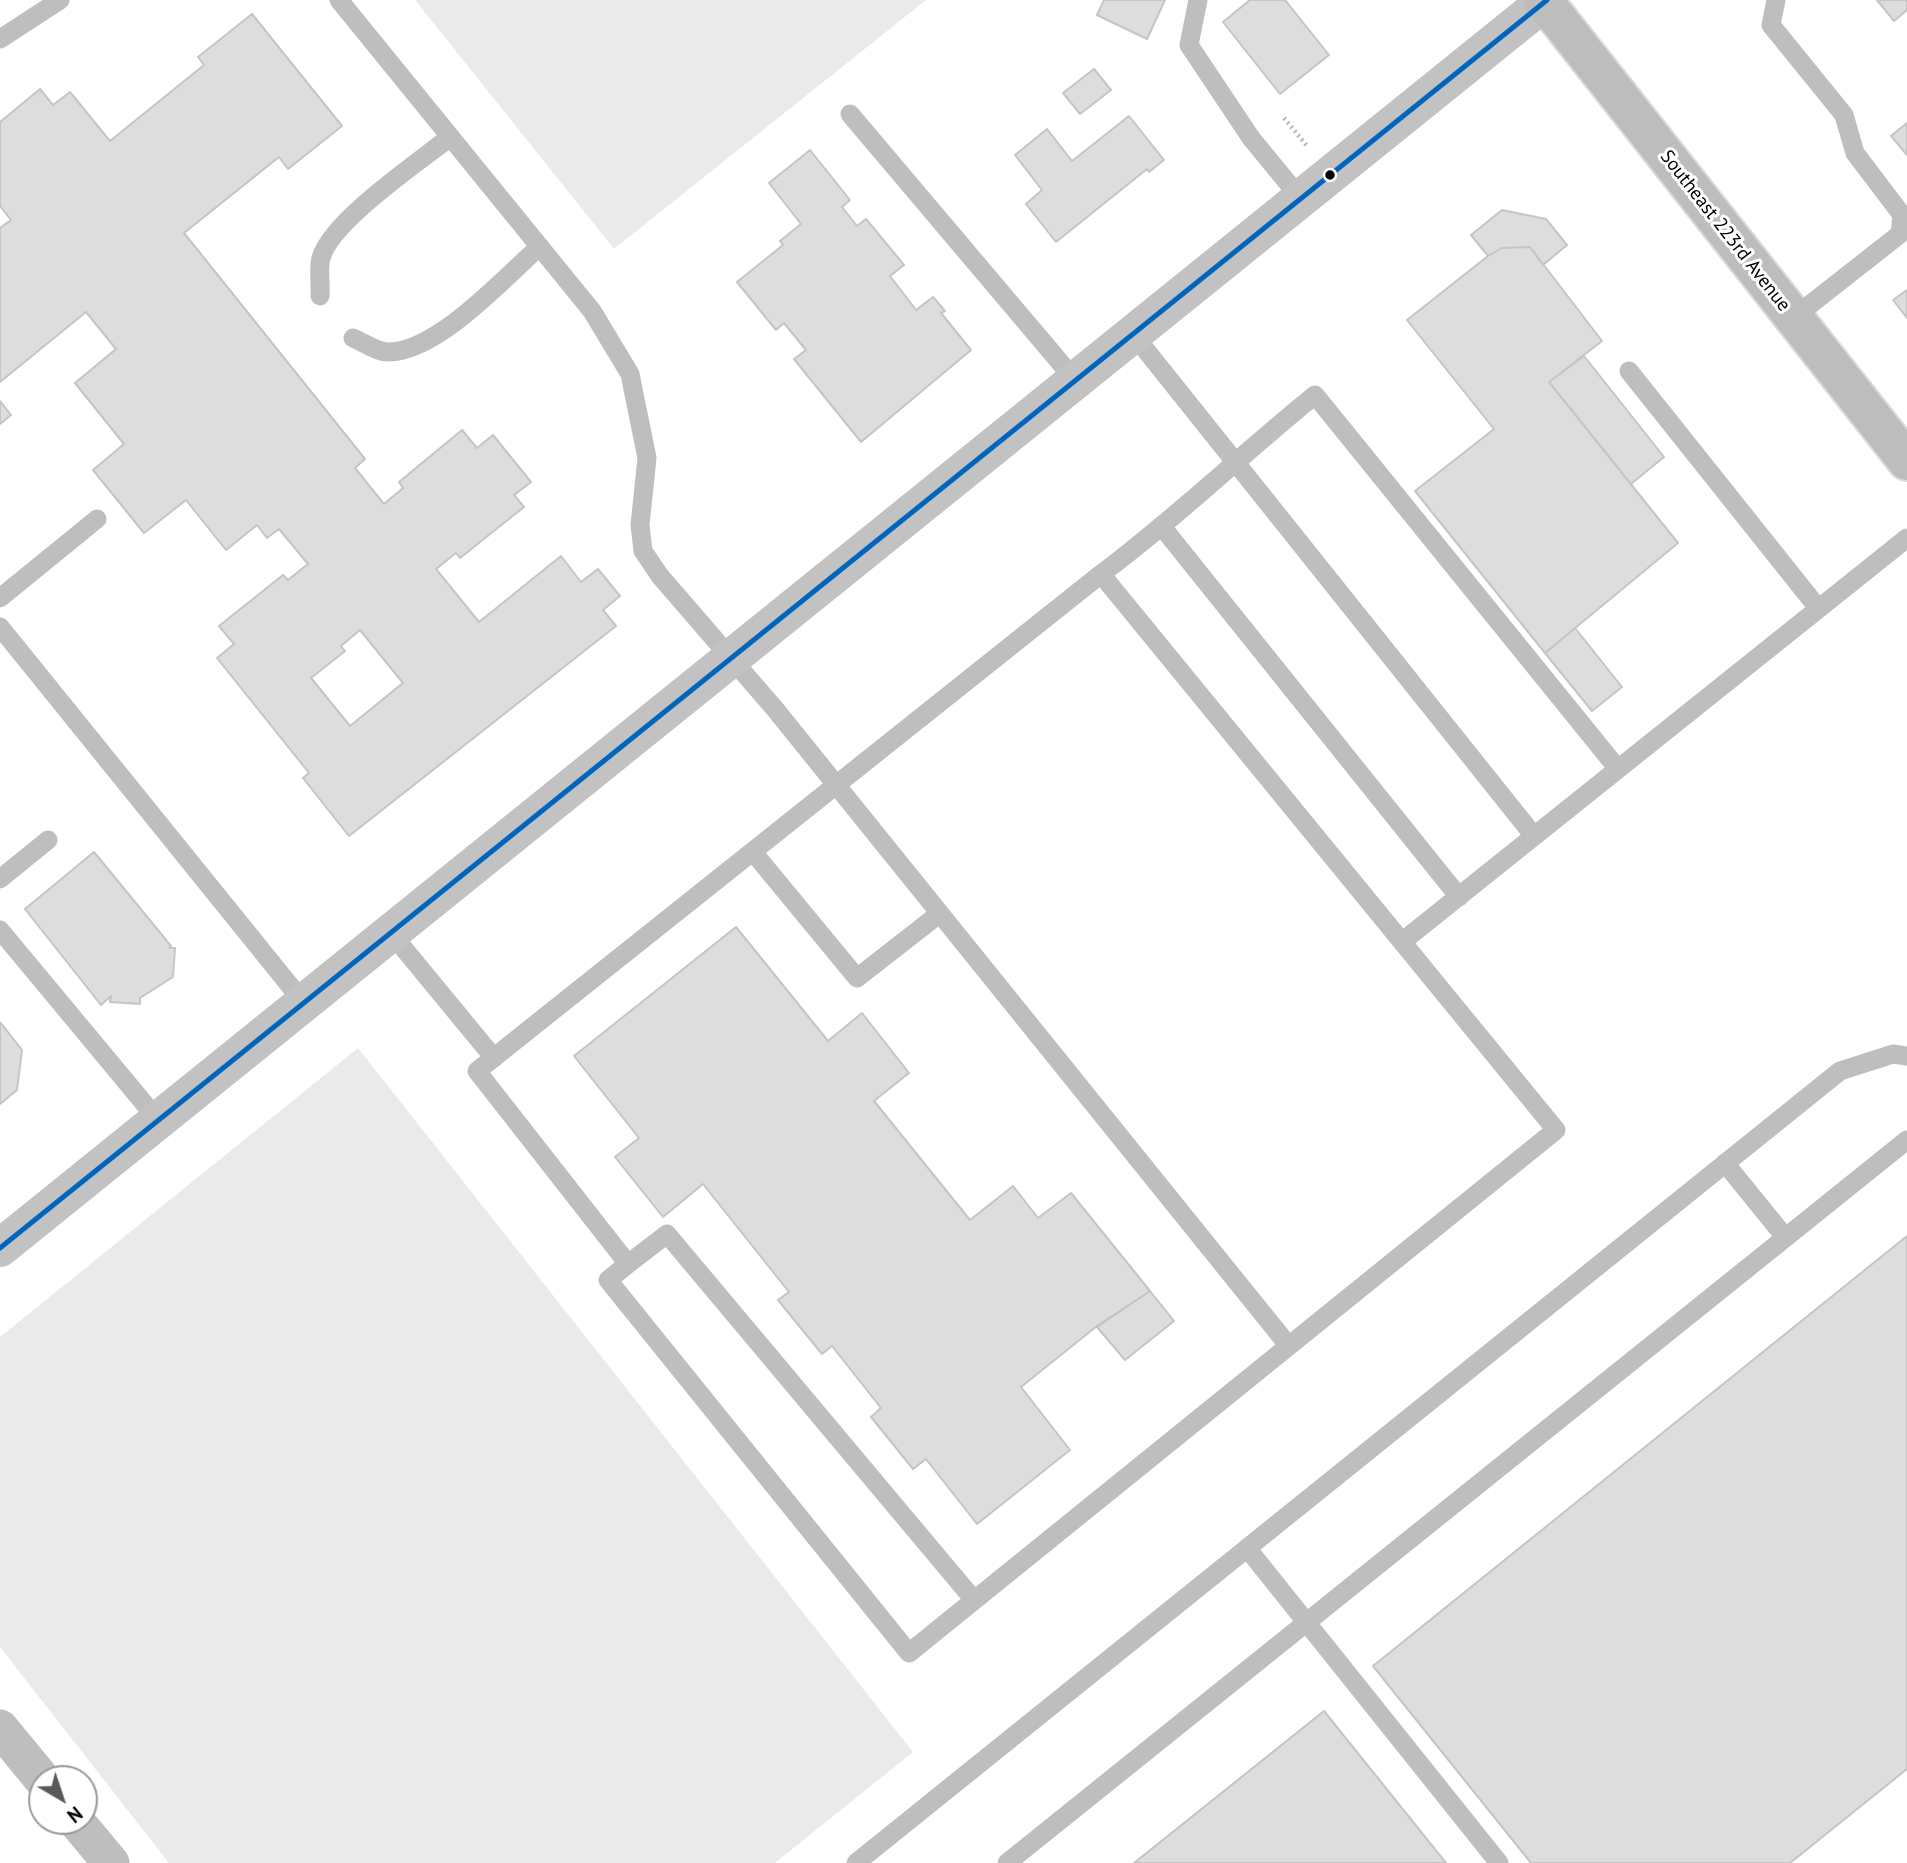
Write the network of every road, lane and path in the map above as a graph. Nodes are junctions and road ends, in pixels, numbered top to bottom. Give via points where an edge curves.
1 (60, 0) edge
2 (339, 0) edge
3 (1198, 0) edge
4 (1776, 0) edge
5 (1545, 1) edge
6 (0, 39) edge
7 (850, 114) dead end
8 (450, 137) junction
9 (1301, 199) junction
10 (540, 247) junction
11 (320, 296) dead end
12 (1793, 318) junction
13 (1133, 334) junction
14 (353, 338) dead end
15 (1629, 371) dead end
16 (1075, 380) junction
17 (1234, 460) junction
18 (1907, 461) edge
19 (97, 519) dead end
20 (1163, 528) junction
21 (1907, 538) edge
22 (1101, 574) junction
23 (0, 598) edge
24 (1818, 608) junction
25 (0, 627) edge
26 (730, 659) junction
27 (1618, 769) junction
28 (836, 786) junction
29 (1534, 836) junction
30 (48, 840) dead end
31 (753, 852) junction
32 (0, 879) edge
33 (1459, 897) junction
34 (939, 914) junction
35 (0, 930) edge
36 (391, 933) junction
37 (1403, 942) junction
38 (304, 1003) junction
39 (1907, 1056) edge
40 (494, 1058) junction
41 (158, 1120) junction
42 (1907, 1140) edge
43 (1725, 1163) junction
44 (1785, 1237) junction
45 (0, 1248) edge
46 (628, 1265) junction
47 (1288, 1345) junction
48 (1247, 1548) junction
49 (974, 1600) junction
50 (1306, 1622) junction
51 (0, 1727) edge
52 (31, 1765) edge
53 (88, 1835) edge
54 (859, 1862) edge
55 (111, 1863) edge
56 (1007, 1863) edge
57 (1499, 1863) edge

1 - 6 lane
2 - 8 lane
3 - 9 lane via 1189,45 1251,138
4 - 12 lane via 1772,25 1844,115 1855,153 1902,215 1900,234
5 - 9 main road
5 - 12 main road, Southeast 223rd Avenue
7 - 16 lane
8 - 10 lane
8 - 11 lane via 336,233 321,258
9 - 13 main road
10 - 14 lane via 438,335 417,346 386,352
10 - 26 lane via 592,310 630,374 647,458 640,525 643,551
12 - 18 main road, Southeast 223rd Avenue
13 - 16 main road
13 - 17 lane
15 - 24 lane
16 - 26 main road
17 - 20 lane
17 - 27 lane via 1315,395
17 - 29 lane
19 - 23 lane
20 - 22 lane
20 - 33 lane
21 - 24 lane
22 - 28 lane
22 - 37 lane
24 - 27 lane
25 - 38 lane
26 - 28 lane
26 - 36 main road
27 - 29 lane
28 - 31 lane
28 - 34 lane
29 - 33 lane
30 - 32 lane
31 - 34 lane via 857,978
31 - 40 lane
33 - 37 lane
34 - 47 lane
35 - 41 lane
36 - 38 main road
36 - 40 lane
37 - 47 lane via 1556,1130
38 - 41 main road
39 - 43 lane via 1893,1054 1840,1071
40 - 46 lane via 477,1071
41 - 45 main road
42 - 44 lane
43 - 44 lane
43 - 48 lane
44 - 50 lane
46 - 49 lane via 667,1234
46 - 49 lane via 608,1280 909,1653
47 - 49 lane
48 - 50 lane
48 - 54 lane
50 - 56 lane
50 - 57 lane
51 - 52 street
53 - 55 street

